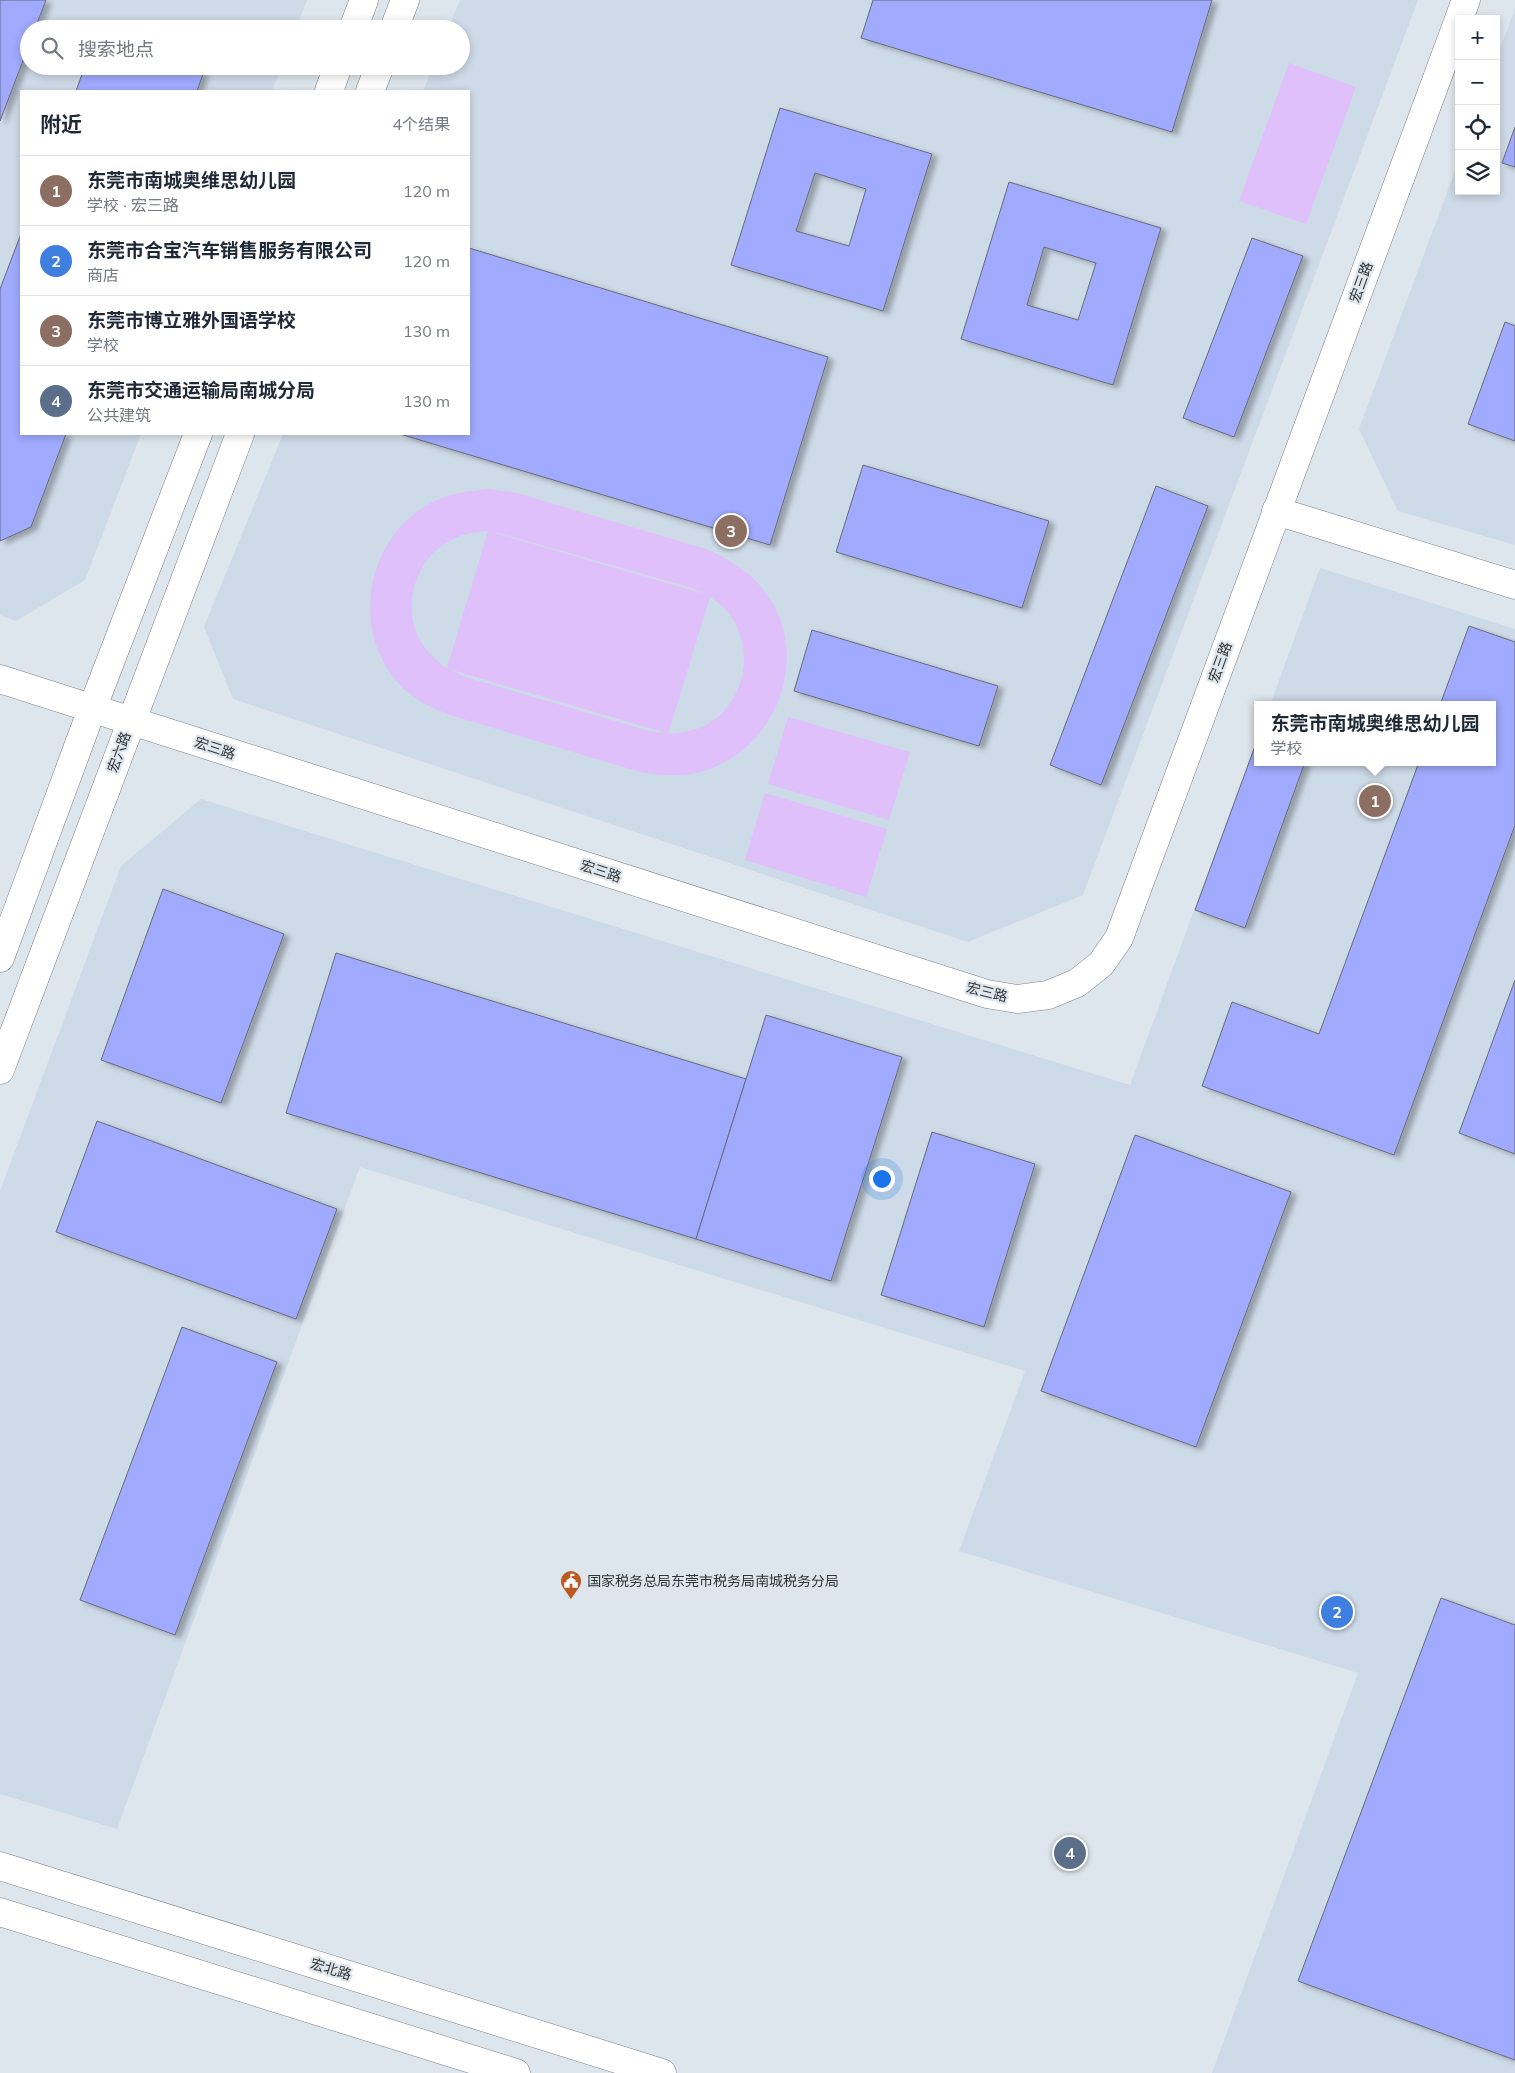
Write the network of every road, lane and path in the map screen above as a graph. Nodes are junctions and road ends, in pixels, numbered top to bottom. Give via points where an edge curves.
1 (364, 0) edge
2 (405, 0) edge
3 (1466, 0) edge
4 (356, 20) edge
5 (397, 20) edge
6 (335, 75) edge
7 (376, 75) edge
8 (329, 90) edge
9 (370, 90) edge
10 (198, 435) edge
11 (240, 435) edge
12 (1276, 511) junction
13 (1515, 585) edge
14 (0, 679) edge
15 (92, 709) junction
16 (130, 721) junction
17 (0, 958) edge
18 (0, 1070) edge
19 (0, 1866) edge
20 (0, 1912) edge
21 (516, 2073) edge
22 (662, 2073) edge

1 - 4 street
2 - 5 street
3 - 12 street, 宏三路
6 - 8 street
7 - 9 street
10 - 15 street
11 - 16 street, 宏六路
12 - 13 street
12 - 16 street, 宏三路 via 1119,938 1101,964 1077,983 1048,996 1017,999 987,994
14 - 15 street, 宏三路
15 - 16 street, 宏三路
15 - 17 street
16 - 18 street, 宏六路
19 - 22 street, 宏北路
20 - 21 street

